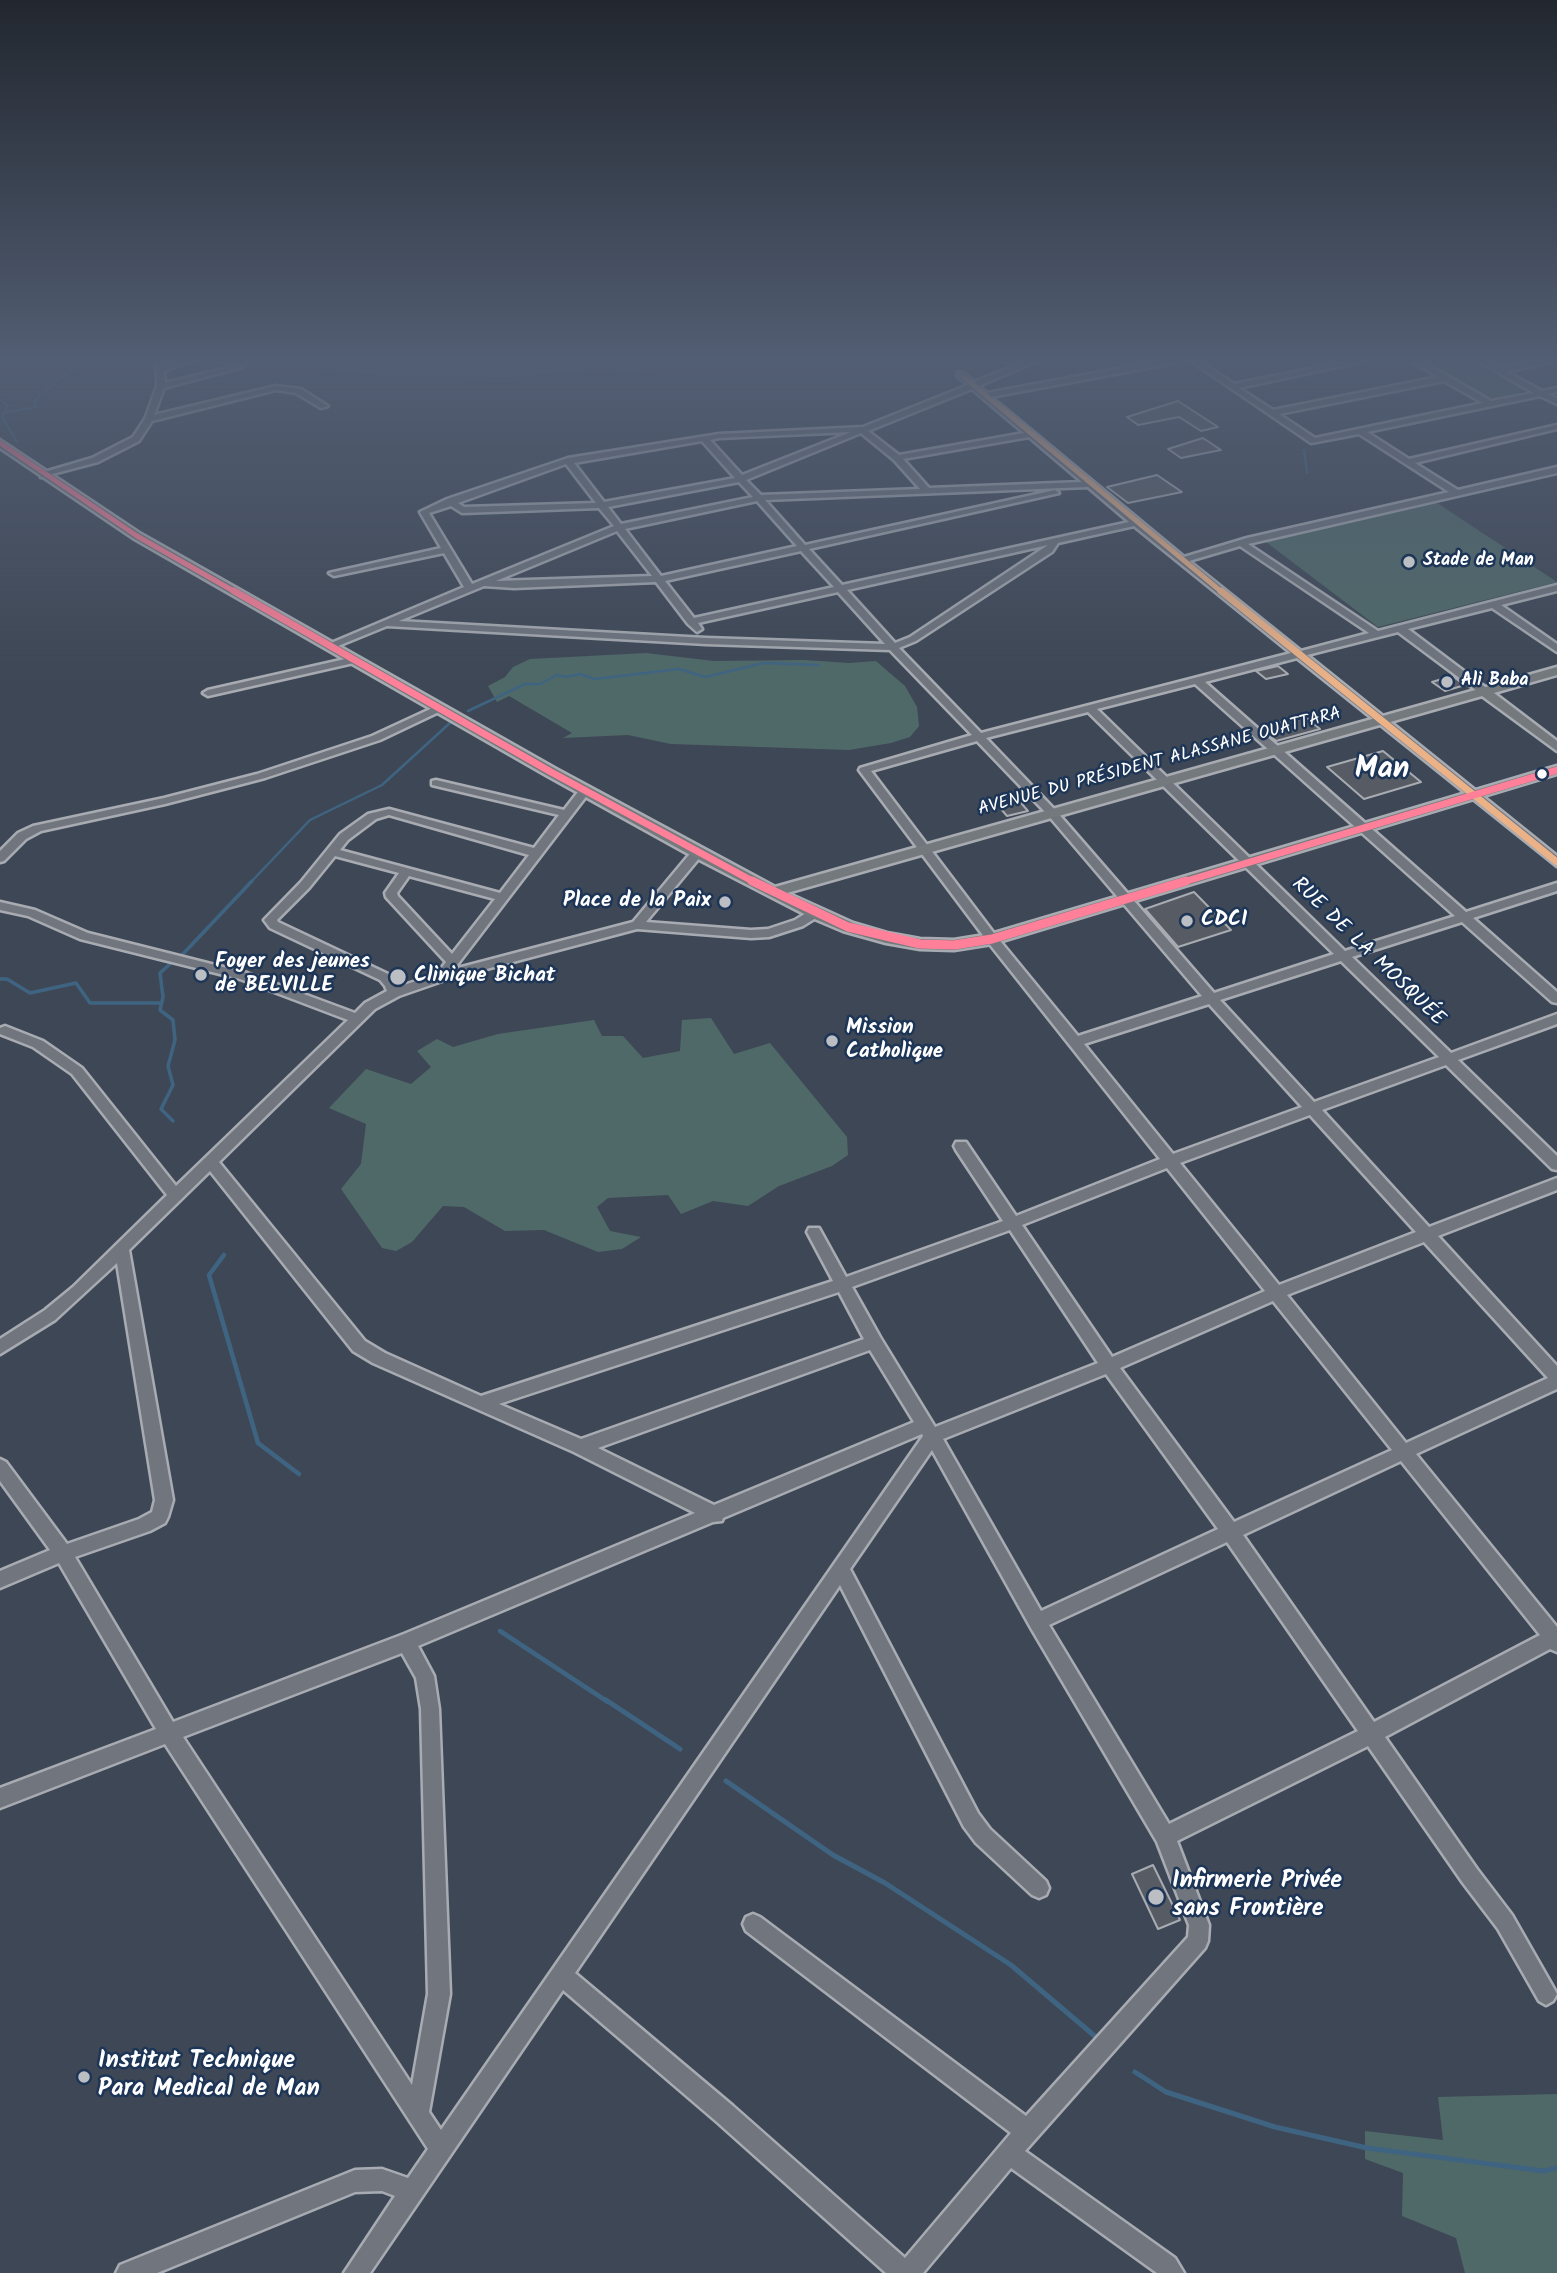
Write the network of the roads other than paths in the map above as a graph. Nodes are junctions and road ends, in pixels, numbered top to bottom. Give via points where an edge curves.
1 (33, 467) edge
2 (71, 467) edge
3 (550, 467) edge
4 (573, 467) edge
5 (730, 467) edge
6 (770, 467) edge
7 (906, 467) edge
8 (1069, 467) edge
9 (1416, 467) edge
10 (1557, 470) edge
11 (44, 475) junction
12 (741, 479) junction
13 (1090, 485) junction
14 (928, 491) junction
15 (1456, 493) junction
16 (760, 498) junction
17 (450, 501) junction
18 (604, 506) junction
19 (1136, 523) junction
20 (620, 527) junction
21 (1056, 540) junction
22 (1241, 543) junction
23 (803, 546) junction
24 (447, 550) junction
25 (1183, 561) junction
26 (334, 573) dead end
27 (659, 579) junction
28 (481, 583) junction
29 (469, 588) junction
30 (1557, 588) edge
31 (841, 589) junction
32 (1494, 605) junction
33 (691, 622) junction
34 (382, 623) junction
35 (1401, 629) junction
36 (1378, 635) junction
37 (706, 642) junction
38 (329, 646) junction
39 (893, 648) junction
40 (1557, 649) edge
41 (1300, 655) junction
42 (354, 660) junction
43 (1557, 671) edge
44 (1198, 681) junction
45 (1485, 692) junction
46 (208, 693) dead end
47 (439, 708) junction
48 (1091, 709) junction
49 (1383, 722) junction
50 (981, 736) junction
51 (1557, 747) edge
52 (1279, 751) junction
53 (1557, 770) edge
54 (1164, 782) junction
55 (436, 783) dead end
56 (585, 790) junction
57 (1473, 795) junction
58 (1052, 813) junction
59 (568, 814) junction
60 (1364, 827) junction
61 (920, 848) junction
62 (331, 851) junction
63 (537, 853) junction
64 (697, 853) junction
65 (0, 859) edge
66 (1557, 862) edge
67 (1246, 863) junction
68 (407, 870) junction
69 (1557, 887) edge
70 (773, 891) junction
71 (502, 897) junction
72 (1127, 898) junction
73 (0, 906) edge
74 (815, 913) junction
75 (1465, 917) junction
76 (637, 925) junction
77 (992, 939) junction
78 (1343, 957) junction
79 (451, 960) junction
80 (441, 977) junction
81 (394, 993) junction
82 (1210, 997) junction
83 (1557, 999) edge
84 (355, 1018) junction
85 (1557, 1019) edge
86 (5, 1031) dead end
87 (1075, 1042) junction
88 (1448, 1059) junction
89 (1313, 1108) junction
90 (961, 1146) dead end
91 (1169, 1161) junction
92 (211, 1163) junction
93 (1557, 1165) edge
94 (1557, 1184) edge
95 (176, 1197) junction
96 (1013, 1223) junction
97 (814, 1232) dead end
98 (1427, 1234) junction
99 (122, 1250) junction
100 (844, 1284) junction
101 (1275, 1293) junction
102 (874, 1342) junction
103 (0, 1347) edge
104 (1109, 1366) junction
105 (1557, 1379) edge
106 (483, 1402) junction
107 (929, 1430) junction
108 (580, 1447) junction
109 (1405, 1453) junction
110 (0, 1467) edge
111 (716, 1515) junction
112 (1231, 1533) junction
113 (63, 1553) junction
114 (840, 1567) junction
115 (0, 1580) edge
116 (1037, 1622) junction
117 (1556, 1639) edge
118 (406, 1643) junction
119 (1373, 1733) junction
120 (170, 1735) junction
121 (0, 1798) edge
122 (1165, 1836) junction
123 (1039, 1888) dead end
124 (753, 1924) dead end
125 (559, 1974) junction
126 (1546, 1994) dead end
127 (418, 2114) junction
128 (1027, 2131) junction
129 (441, 2149) junction
130 (1009, 2153) junction
131 (412, 2191) junction
132 (128, 2273) edge
133 (356, 2273) edge
134 (906, 2273) edge
135 (1172, 2273) edge

1 - 11 main road
2 - 11 street
3 - 17 street
4 - 18 street
5 - 12 street
6 - 12 street
7 - 14 street
8 - 13 street
9 - 15 street
10 - 15 street
11 - 38 main road via 137,536
12 - 16 street
12 - 18 street
13 - 14 street
13 - 19 street
13 - 23 street
14 - 16 street
15 - 22 street
16 - 20 street
16 - 23 street
17 - 18 street via 462,510
17 - 24 street via 423,515
18 - 20 street
19 - 21 street
19 - 25 street
20 - 27 street
20 - 28 street
21 - 31 street
21 - 39 street via 1049,550
22 - 25 street
22 - 36 street
23 - 27 street
23 - 31 street
24 - 26 street
24 - 29 street
25 - 41 street
27 - 28 street
27 - 33 street
28 - 29 street
29 - 34 street
30 - 32 street
31 - 33 street
31 - 39 street
32 - 35 street
32 - 40 street
33 - 37 street
34 - 37 street
34 - 38 street
35 - 36 street
35 - 45 street
36 - 41 street
37 - 39 street
38 - 42 main road
39 - 50 street
41 - 44 street
41 - 49 street
42 - 46 street
42 - 47 main road
43 - 45 main road, AVENUE DU PRÉSIDENT ALASSANE OUATTARA
44 - 48 street
44 - 52 street
45 - 49 main road, AVENUE DU PRÉSIDENT ALASSANE OUATTARA
45 - 51 main road
47 - 56 main road
47 - 65 street via 376,738 261,776 37,828 22,836
48 - 50 street
48 - 54 street, RUE DE LA MOSQUÉE
49 - 52 main road, AVENUE DU PRÉSIDENT ALASSANE OUATTARA
49 - 57 street
50 - 58 street
50 - 61 street via 864,769
52 - 54 main road, AVENUE DU PRÉSIDENT ALASSANE OUATTARA
52 - 60 street
53 - 57 main road
54 - 58 main road, AVENUE DU PRÉSIDENT ALASSANE OUATTARA
54 - 67 street, RUE DE LA MOSQUÉE
55 - 59 street
56 - 59 street
56 - 64 main road
57 - 60 main road
57 - 66 street
58 - 61 main road, AVENUE DU PRÉSIDENT ALASSANE OUATTARA
58 - 72 street
59 - 63 street
60 - 67 main road
60 - 75 street
61 - 70 main road, AVENUE DU PRÉSIDENT ALASSANE OUATTARA
61 - 77 street
62 - 63 street via 372,816 389,812
62 - 68 street
62 - 81 street via 270,920 384,977
63 - 71 street
64 - 70 main road
64 - 76 street
67 - 72 main road
67 - 78 street, RUE DE LA MOSQUÉE
68 - 71 street
68 - 79 street via 391,897
69 - 75 street
70 - 74 main road
71 - 79 street
72 - 77 main road
72 - 82 street
73 - 84 street via 32,913 84,936 243,975
74 - 76 street via 769,933
74 - 77 main road via 848,927 920,944
75 - 78 street
75 - 83 street
76 - 80 street
77 - 87 street
78 - 82 street
78 - 88 street, RUE DE LA MOSQUÉE
79 - 80 street
80 - 81 street
81 - 84 street
82 - 87 street
82 - 89 street
84 - 92 street
85 - 88 street
86 - 95 street via 38,1044 77,1071
87 - 91 street
88 - 89 street
88 - 93 street, RUE DE LA MOSQUÉE
89 - 91 street
89 - 98 street
90 - 96 street
91 - 96 street
91 - 101 street
92 - 95 street
92 - 106 street via 359,1346
94 - 98 street
95 - 99 street
96 - 100 street
96 - 104 street
97 - 100 street
98 - 101 street
98 - 105 street
99 - 103 street via 50,1315
99 - 113 street via 164,1500 159,1517 144,1525
100 - 102 street
100 - 106 street
101 - 104 street
101 - 109 street
102 - 107 street
102 - 108 street
104 - 107 street
104 - 112 street
105 - 109 street
106 - 108 street
107 - 111 street
107 - 114 street
107 - 116 street
108 - 111 street
109 - 112 street
109 - 117 street
110 - 113 street
111 - 118 street
112 - 116 street
112 - 119 street
113 - 115 street
113 - 120 street
114 - 123 street via 971,1820
114 - 125 street
116 - 122 street
117 - 119 street
118 - 120 street
118 - 127 street via 425,1676 430,1709 439,1994
119 - 122 street
119 - 126 street via 1505,1922
120 - 121 street
120 - 127 street
122 - 128 street via 1199,1925 1198,1941
124 - 128 street
125 - 129 street
125 - 134 street
127 - 129 street
128 - 130 street
129 - 131 street
130 - 134 street
130 - 135 street
131 - 132 street via 382,2180 355,2181
131 - 133 street

